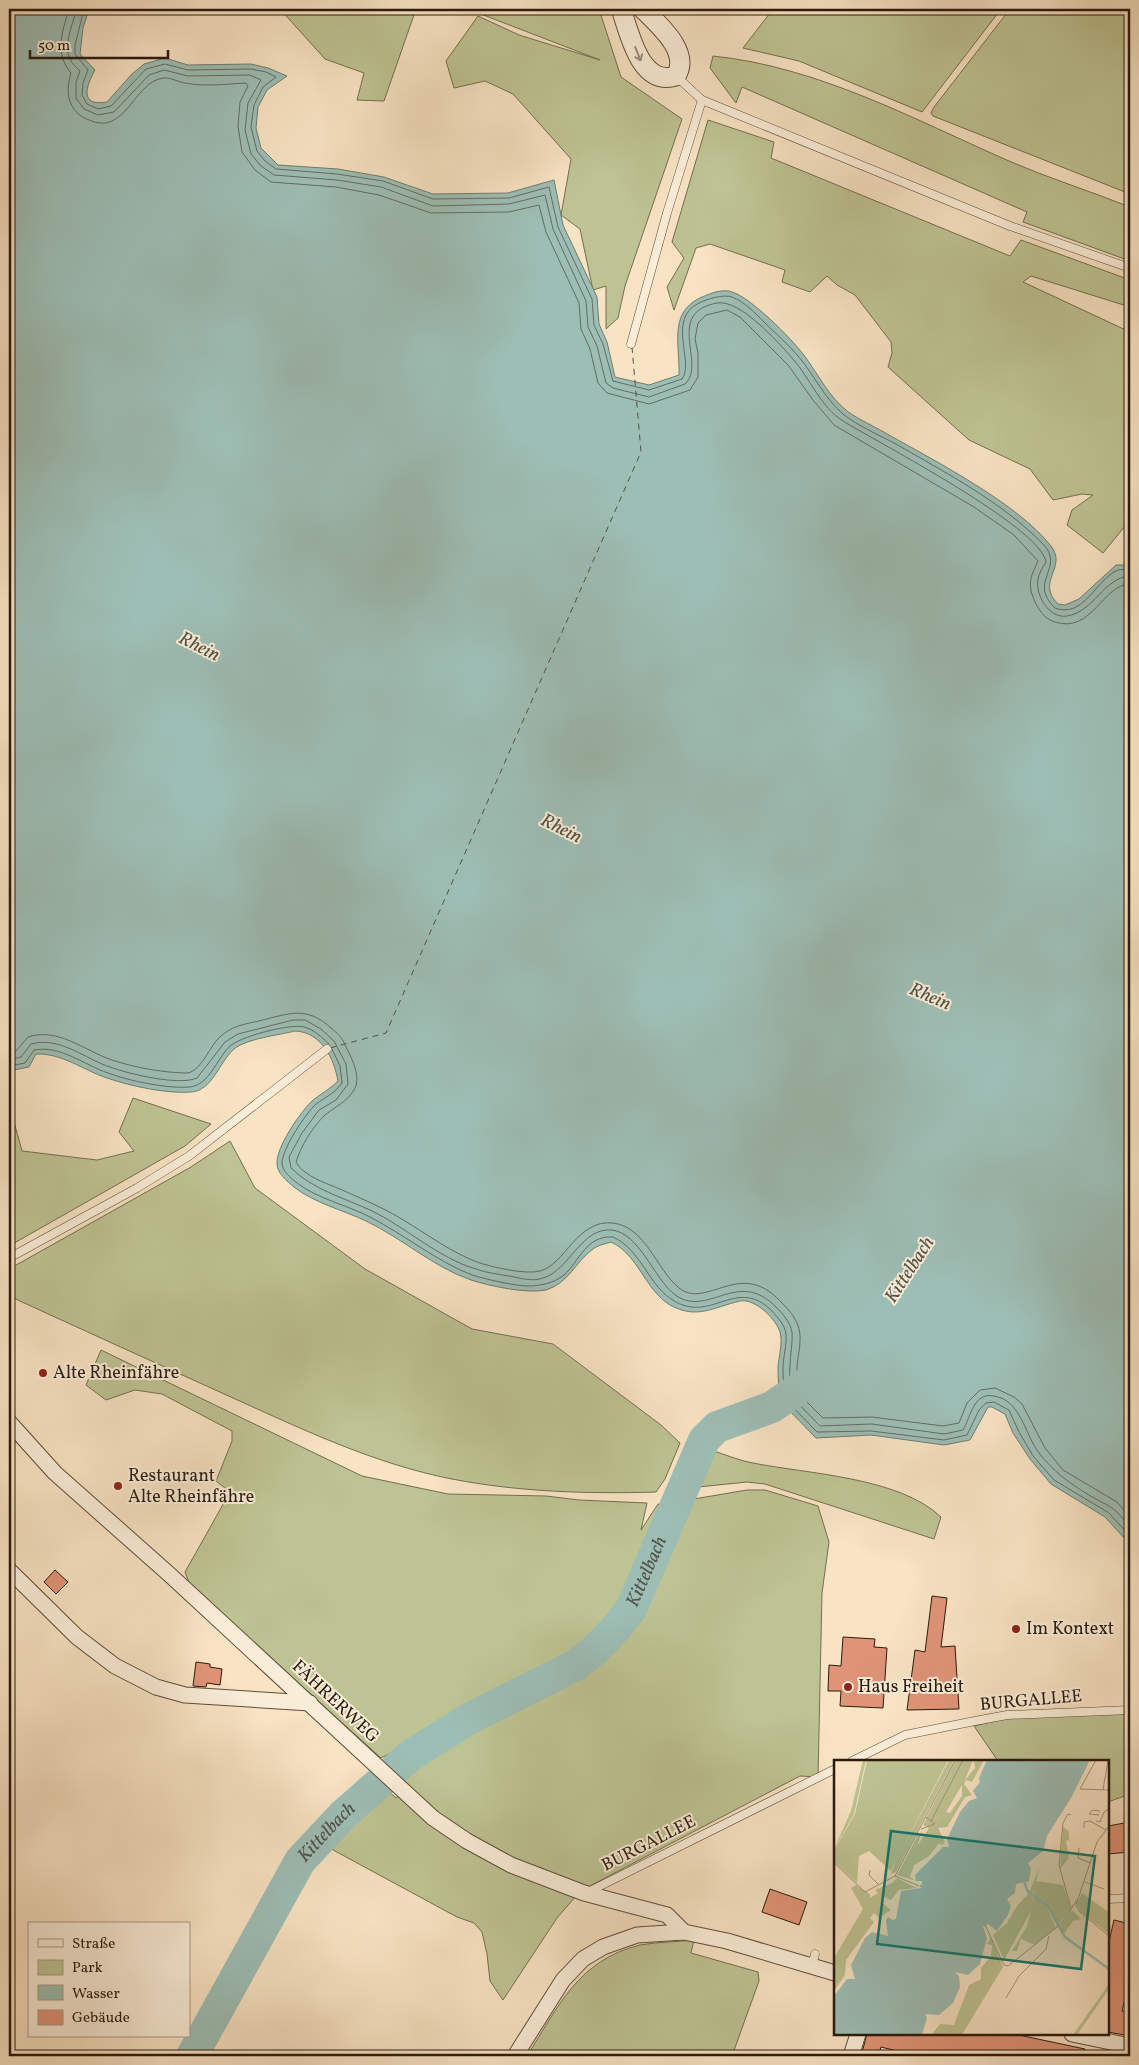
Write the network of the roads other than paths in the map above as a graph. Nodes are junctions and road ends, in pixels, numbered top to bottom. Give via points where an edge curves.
1 (621, 9) edge
2 (643, 9) edge
3 (676, 76) junction
4 (702, 100) junction
5 (1130, 268) edge
6 (631, 344) dead end
7 (327, 1049) dead end
8 (9, 1258) edge
9 (9, 1422) edge
10 (9, 1570) edge
11 (310, 1703) junction
12 (1130, 1710) edge
13 (854, 1760) edge
14 (834, 1769) edge
15 (584, 1894) junction
16 (1130, 1898) edge
17 (1109, 1899) edge
18 (684, 1932) junction
19 (834, 1972) edge
20 (858, 2035) edge
21 (1077, 2035) edge
22 (1130, 2046) edge
23 (515, 2056) edge
24 (851, 2056) edge

1 -> 3 street via 642,63 656,77
2 - 3 street via 662,28 680,58
3 - 4 lane
4 - 5 lane via 1010,226
4 - 6 lane
7 - 8 lane via 189,1156
9 - 11 street, FÄHRERWEG via 55,1473
10 - 11 street via 77,1638 115,1666 156,1687 185,1695
11 - 15 street, FÄHRERWEG via 433,1818 467,1842 511,1866
12 - 13 lane, BURGALLEE via 1016,1714 983,1719 905,1736
14 - 15 lane, BURGALLEE
15 - 18 street, FÄHRERWEG via 667,1915
16 - 17 lane
18 - 19 street via 814,1960
18 - 23 street via 636,1936 603,1947 583,1959 563,1980
20 - 24 street
21 - 22 street

